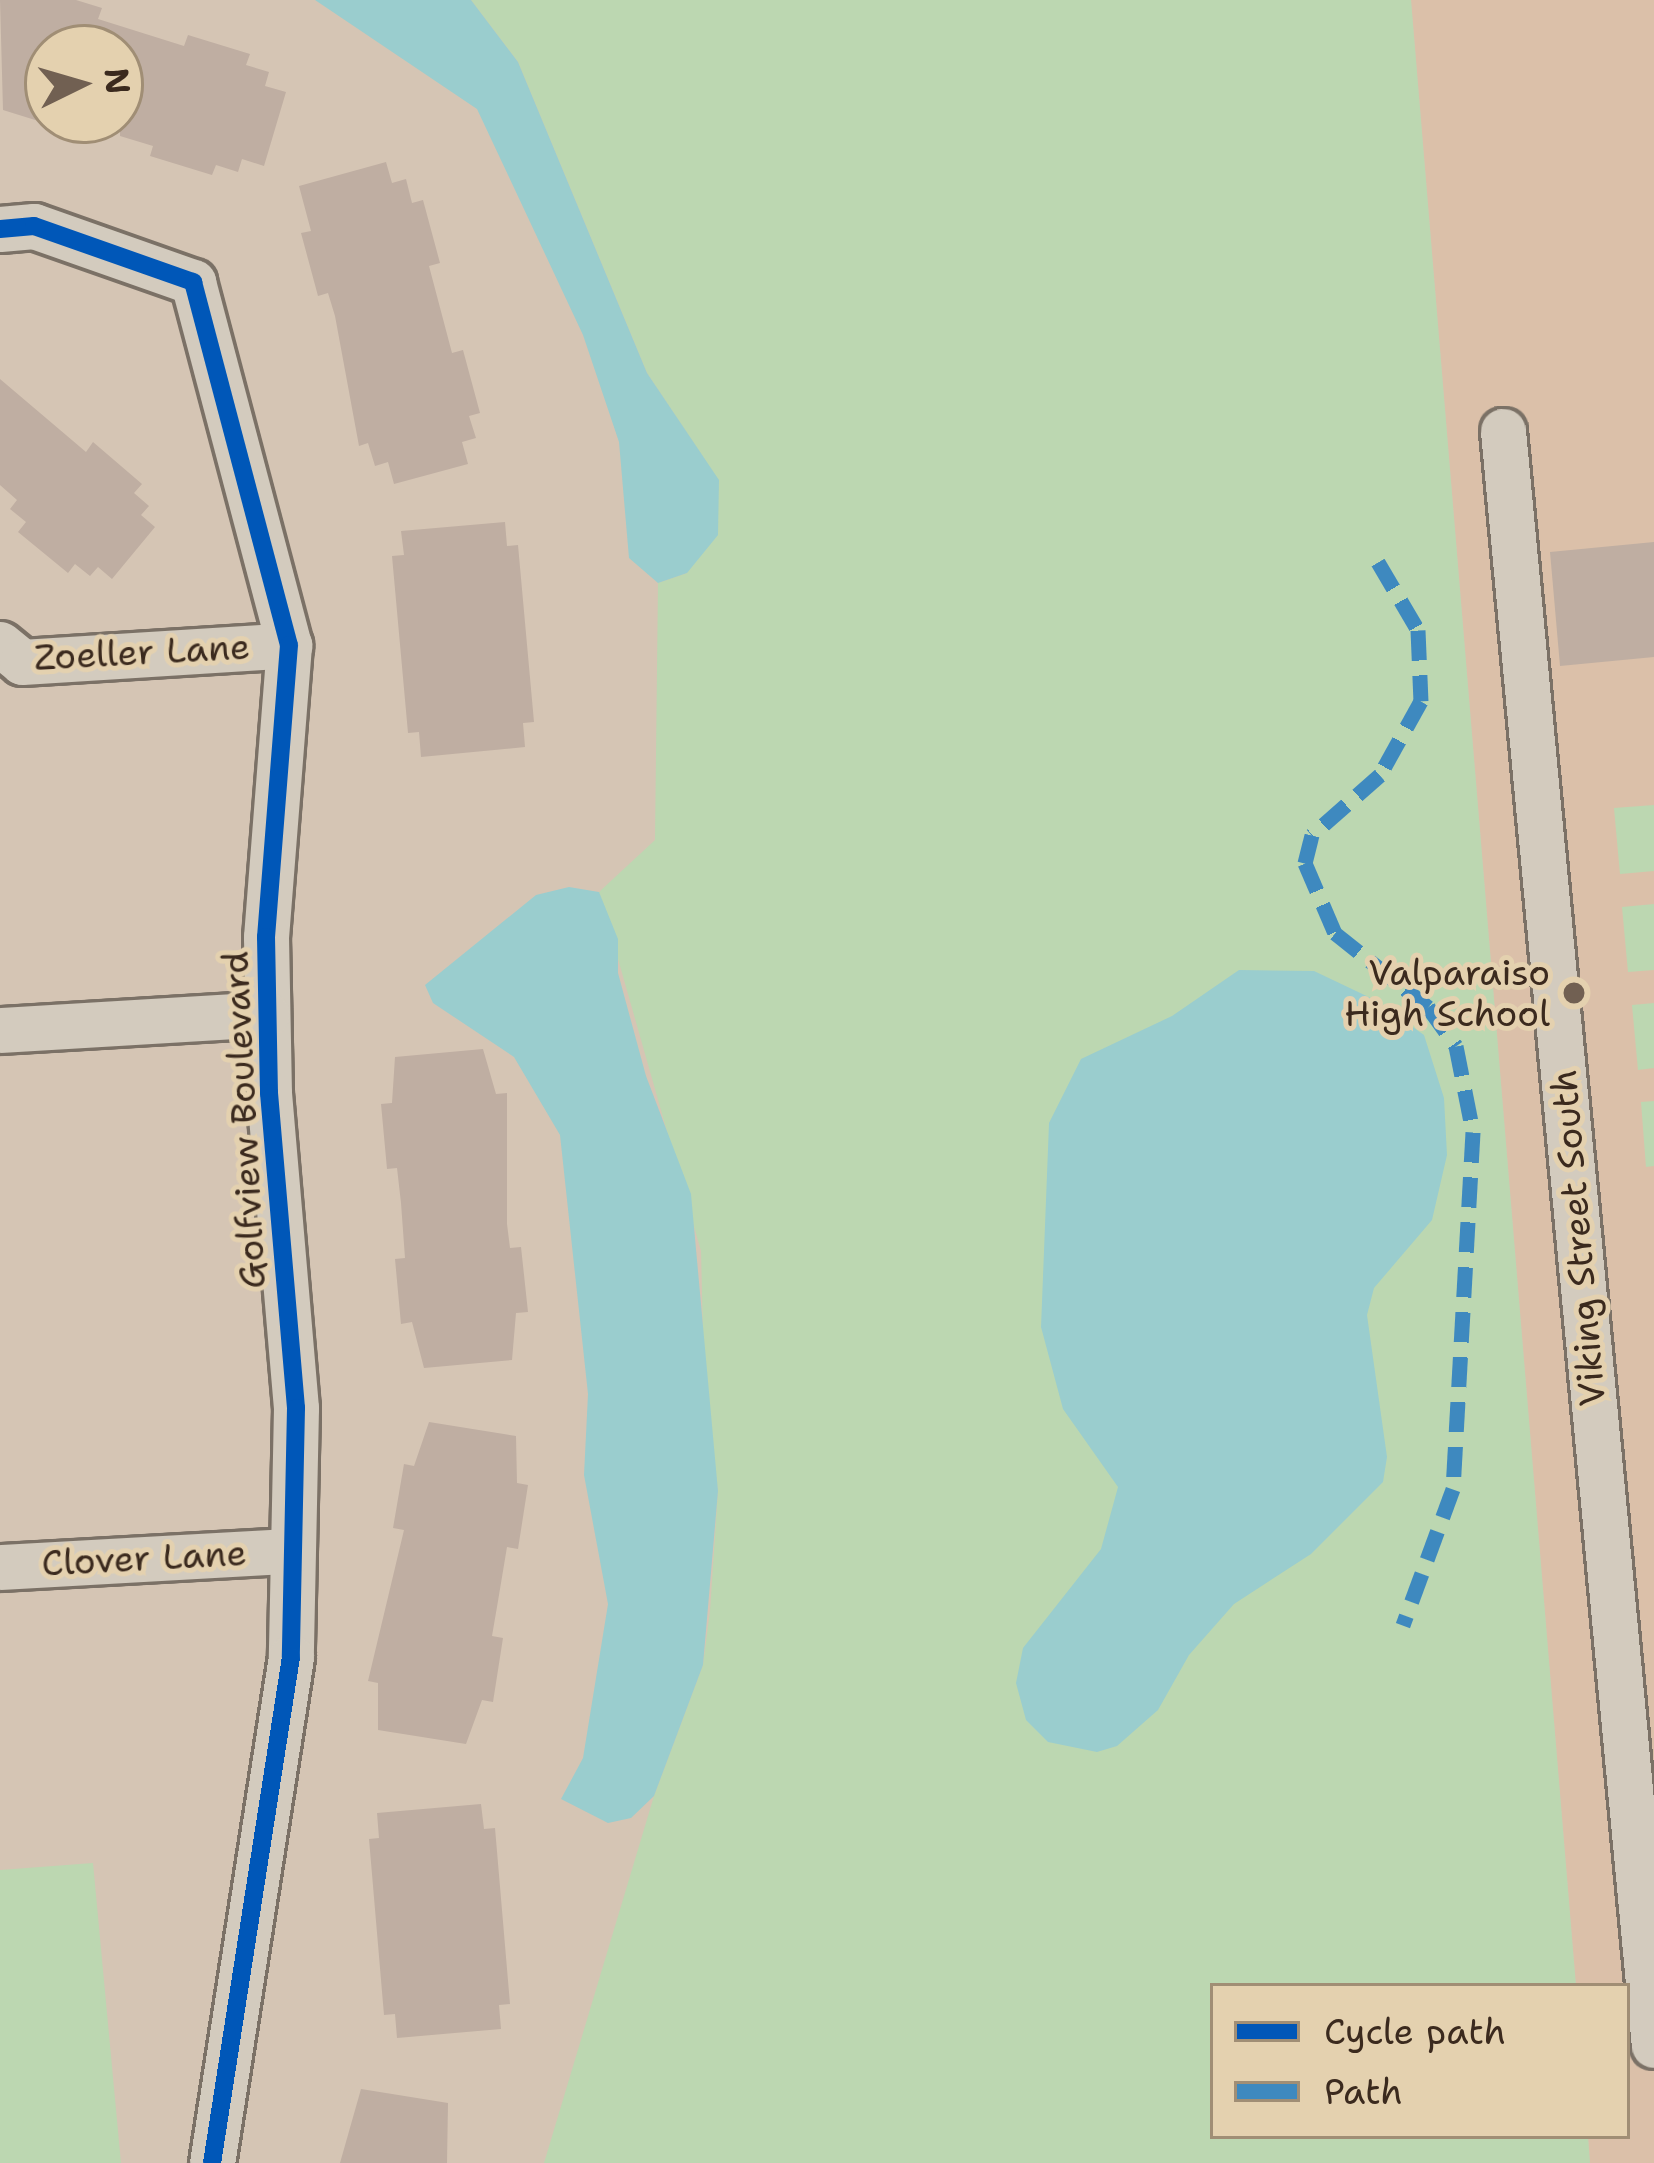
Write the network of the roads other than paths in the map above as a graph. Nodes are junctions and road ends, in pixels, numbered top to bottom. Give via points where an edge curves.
1 (0, 229) edge
2 (1503, 431) dead end
3 (0, 644) edge
4 (290, 644) junction
5 (267, 1014) junction
6 (0, 1030) edge
7 (289, 1551) junction
8 (0, 1567) edge
9 (1646, 1866) edge
10 (1654, 2044) edge
11 (212, 2163) edge

1 - 4 street, Golfview Boulevard via 34,226 193,283
2 - 9 street, Viking Street South
3 - 4 street, Zoeller Lane via 22,662
4 - 5 street, Golfview Boulevard
5 - 6 street
5 - 7 street, Golfview Boulevard via 296,1408
7 - 8 street, Clover Lane
7 - 11 street, Golfview Boulevard via 292,1657
9 - 10 street, Viking Street South

